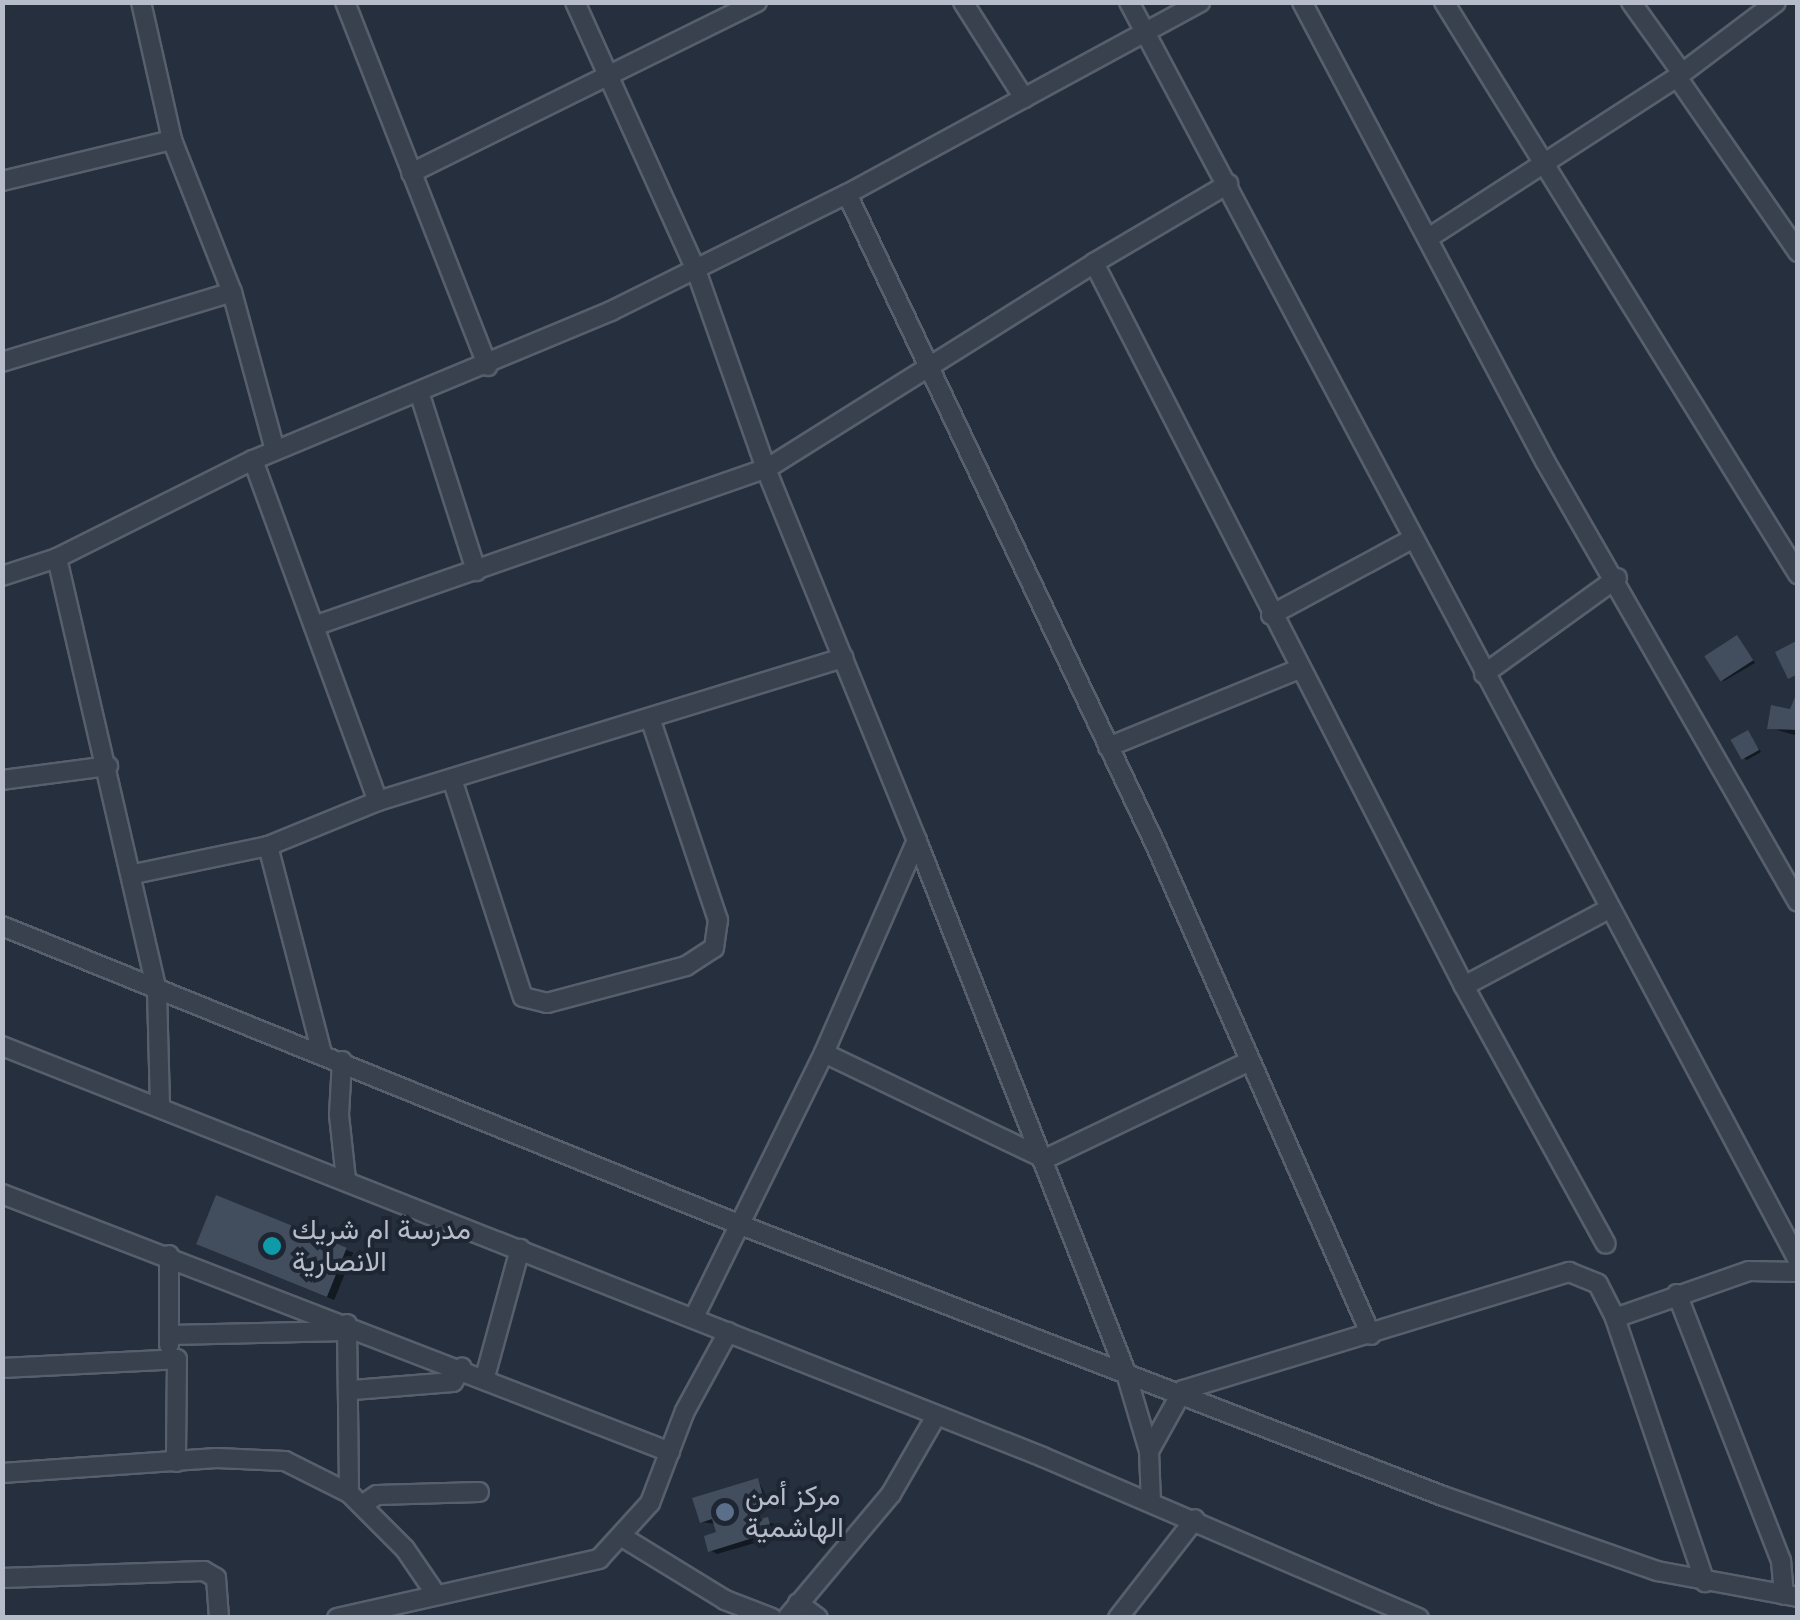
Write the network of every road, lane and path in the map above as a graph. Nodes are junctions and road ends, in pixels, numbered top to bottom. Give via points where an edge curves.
1 (141, 2) edge
2 (346, 2) edge
3 (575, 2) edge
4 (757, 2) edge
5 (963, 2) edge
6 (1129, 2) edge
7 (1200, 2) edge
8 (1302, 2) edge
9 (1444, 2) edge
10 (1630, 2) edge
11 (1776, 2) edge
12 (1145, 32) junction
13 (1680, 75) junction
14 (613, 77) junction
15 (1024, 98) junction
16 (172, 140) junction
17 (1542, 165) junction
18 (411, 173) junction
19 (2, 181) edge
20 (1228, 184) junction
21 (846, 194) junction
22 (1430, 237) junction
23 (1798, 252) edge
24 (1094, 263) junction
25 (696, 270) junction
26 (232, 292) junction
27 (2, 362) edge
28 (488, 366) junction
29 (929, 366) junction
30 (420, 395) junction
31 (275, 450) junction
32 (253, 460) junction
33 (766, 469) junction
34 (1414, 538) junction
35 (57, 558) junction
36 (476, 571) junction
37 (1798, 574) edge
38 (2, 576) edge
39 (1617, 578) junction
40 (1272, 615) junction
41 (314, 626) junction
42 (844, 658) junction
43 (1299, 669) junction
44 (1484, 674) junction
45 (650, 718) junction
46 (1108, 748) junction
47 (108, 766) junction
48 (452, 778) junction
49 (2, 780) edge
50 (378, 801) junction
51 (917, 840) junction
52 (268, 846) junction
53 (134, 874) junction
54 (1798, 902) edge
55 (1610, 909) junction
56 (2, 926) edge
57 (1464, 986) junction
58 (157, 991) junction
59 (2, 1046) edge
60 (322, 1053) junction
61 (824, 1053) junction
62 (342, 1061) junction
63 (1250, 1061) junction
64 (160, 1104) junction
65 (1045, 1159) junction
66 (346, 1179) junction
67 (2, 1194) edge
68 (738, 1224) junction
69 (1606, 1244) dead end
70 (520, 1250) junction
71 (169, 1255) junction
72 (1798, 1260) edge
73 (1798, 1272) edge
74 (1678, 1294) junction
75 (694, 1317) junction
76 (1615, 1318) junction
77 (347, 1328) junction
78 (728, 1332) junction
79 (169, 1335) junction
80 (1371, 1335) junction
81 (169, 1358) junction
82 (2, 1368) edge
83 (462, 1368) junction
84 (1126, 1370) junction
85 (484, 1377) junction
86 (353, 1390) junction
87 (1183, 1390) junction
88 (936, 1416) junction
89 (1149, 1451) junction
90 (670, 1452) junction
91 (176, 1462) junction
92 (2, 1473) edge
93 (478, 1492) dead end
94 (356, 1499) junction
95 (1152, 1502) junction
96 (1194, 1519) junction
97 (624, 1538) junction
98 (2, 1578) edge
99 (1705, 1582) junction
100 (434, 1593) junction
101 (1791, 1596) edge
102 (792, 1610) edge
103 (219, 1618) edge
104 (337, 1618) edge
105 (772, 1618) edge
106 (818, 1618) edge
107 (1118, 1618) edge
108 (1419, 1618) edge

1 - 16 street
2 - 18 street
3 - 14 street
4 - 14 street
5 - 15 street
6 - 12 street
7 - 12 street
8 - 22 street
9 - 17 street
10 - 13 street
11 - 13 street
12 - 15 street
12 - 20 street
13 - 17 street
13 - 23 street
14 - 18 street
14 - 25 street
15 - 21 street
16 - 19 street
16 - 26 street
17 - 22 street
17 - 37 street
18 - 28 street
20 - 24 street
20 - 34 street
21 - 25 street
21 - 29 street
22 - 39 street via 1544,461
24 - 29 street
24 - 40 street
25 - 28 street
25 - 33 street
26 - 27 street
26 - 31 street
28 - 30 street
29 - 33 street
29 - 46 street
30 - 31 street
30 - 36 street
31 - 32 street
32 - 35 street
32 - 41 street
33 - 36 street
33 - 42 street
34 - 40 street
34 - 44 street
35 - 38 street
35 - 47 street
36 - 41 street
39 - 44 street
39 - 54 street
40 - 43 street
41 - 50 street
42 - 45 street
42 - 51 street
43 - 46 street
43 - 57 street
44 - 55 street
45 - 48 street
45 - 48 street via 718,920 714,948 686,966 547,1003 524,997
46 - 63 street
47 - 49 street
47 - 53 street
48 - 50 street
50 - 52 street
51 - 61 street
51 - 65 street
52 - 53 street
52 - 60 street
53 - 58 street
55 - 57 street
55 - 72 street
56 - 58 street
57 - 69 street
58 - 60 street
58 - 64 street
59 - 64 street
60 - 62 street
61 - 65 street
61 - 68 street
62 - 66 street via 338,1115
62 - 68 street
63 - 65 street
63 - 80 street via 1290,1138
64 - 66 street
65 - 84 street
66 - 70 street
67 - 71 street
68 - 75 street
68 - 84 street
70 - 75 street
70 - 85 street
71 - 77 street
71 - 79 street
73 - 74 street via 1749,1270
74 - 76 street
74 - 101 street
75 - 78 street
76 - 80 street via 1598,1284 1569,1272
76 - 99 street
77 - 79 street
77 - 83 street
77 - 86 street
78 - 88 street
78 - 90 street
79 - 81 street
80 - 87 street
81 - 82 street
81 - 91 street via 180,1366
83 - 85 street
83 - 86 street via 452,1382
84 - 87 street
84 - 89 street
85 - 90 street
86 - 94 street
87 - 89 street
87 - 99 street via 1442,1496
88 - 95 street
88 - 102 street via 891,1494
89 - 95 street
90 - 97 street via 650,1503
91 - 92 street
91 - 94 street via 285,1461
93 - 94 street
94 - 100 street via 405,1549
95 - 96 street
96 - 107 street
96 - 108 street
97 - 100 street via 576,1568
97 - 105 street via 725,1600
98 - 103 street via 204,1571 216,1578
99 - 101 street
100 - 104 street
102 - 106 street

